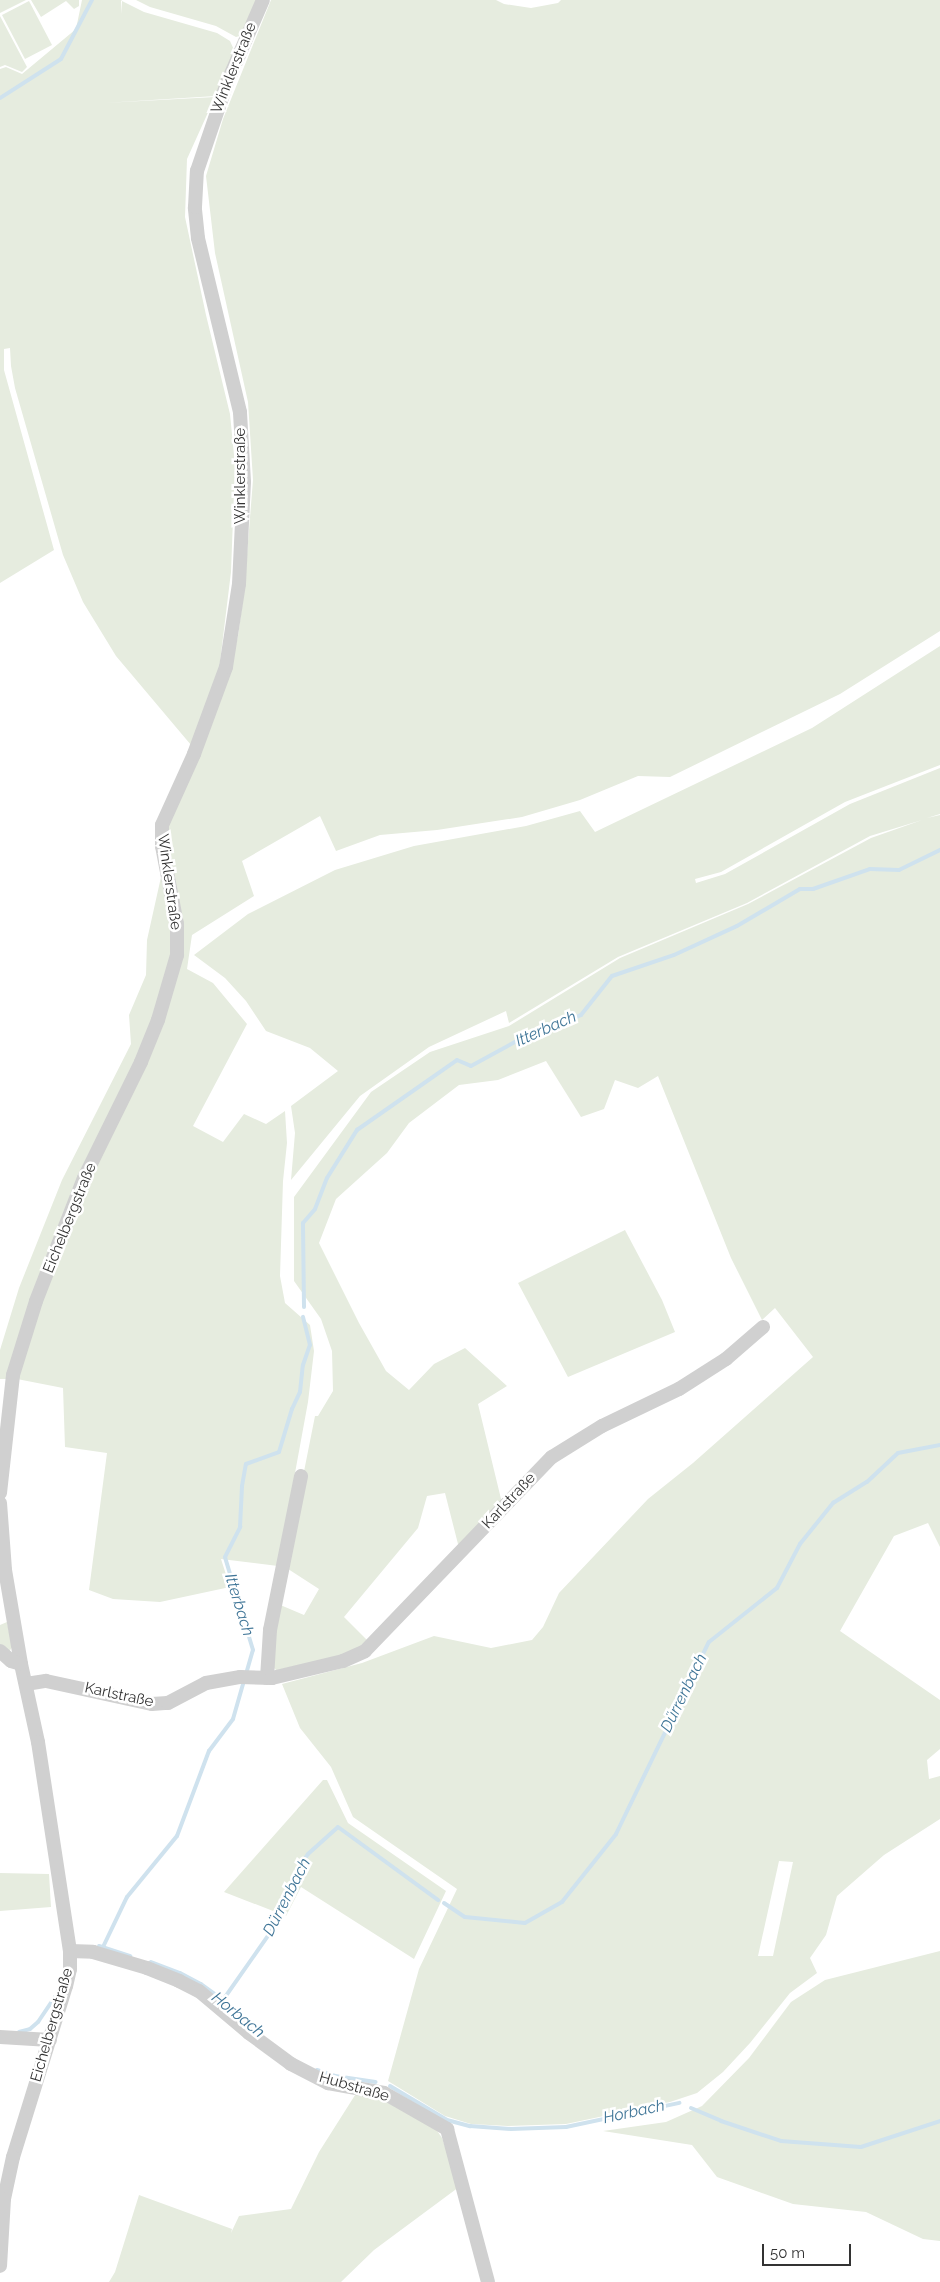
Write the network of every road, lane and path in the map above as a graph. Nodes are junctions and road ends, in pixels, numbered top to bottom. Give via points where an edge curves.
1 (263, 0) edge
2 (177, 955) joint
3 (763, 1327) dead end
4 (301, 1476) dead end
5 (0, 1492) edge
6 (0, 1503) edge
7 (0, 1651) edge
8 (21, 1664) junction
9 (261, 1678) junction
10 (26, 1684) junction
11 (70, 1951) junction
12 (0, 2037) edge
13 (50, 2040) junction
14 (1, 2244) edge
15 (0, 2266) edge
16 (488, 2282) edge

1 - 2 street, Winklerstraße via 227,83 197,171 194,207 198,238 240,412 244,482 239,584 226,667 194,754 162,825 162,846 177,924
2 - 5 street, Eichelbergstraße via 158,1020 84,1178 36,1301 13,1375
3 - 9 street, Karlstraße via 726,1359 679,1390 602,1426 552,1457 365,1651 343,1661
4 - 9 street
6 - 8 street, Eichelbergstraße via 5,1570
7 - 8 street via 10,1661
8 - 10 street, Eichelbergstraße
9 - 10 street, Karlstraße via 240,1677 206,1683 168,1703 152,1704 72,1685 46,1681
10 - 11 street, Eichelbergstraße
11 - 13 street, Eichelbergstraße via 70,1969
11 - 16 street, Hubstraße via 93,1952 179,1981 200,1991 291,2064 328,2083 384,2093 447,2129
12 - 13 street
13 - 14 street, Eichelbergstraße via 13,2157 4,2199
14 - 15 street, Eichelbergstraße

